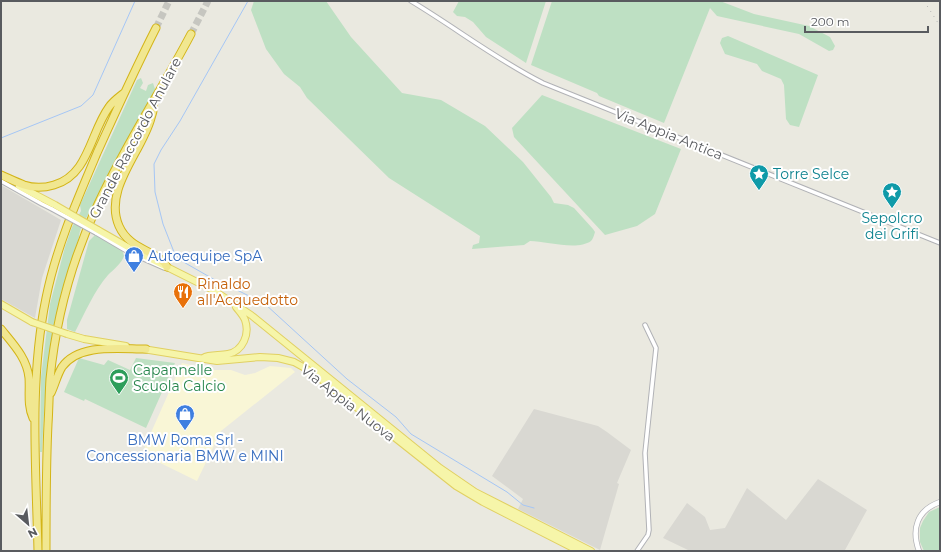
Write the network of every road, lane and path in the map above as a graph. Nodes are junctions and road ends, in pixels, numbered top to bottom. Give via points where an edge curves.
1 (411, 1) edge
2 (156, 28) tunnel mouth
3 (191, 34) tunnel mouth
4 (125, 93) junction
5 (153, 103) junction
6 (1, 175) edge
7 (1, 181) edge
8 (53, 207) junction
9 (97, 231) junction
10 (940, 242) edge
11 (167, 267) junction
12 (182, 274) junction
13 (231, 301) junction
14 (1, 304) edge
15 (645, 325) dead end
16 (1, 329) edge
17 (146, 349) junction
18 (202, 358) junction
19 (49, 399) junction
20 (35, 422) junction
21 (940, 502) edge
22 (38, 551) edge
23 (46, 551) edge
24 (579, 551) edge
25 (592, 551) edge
26 (638, 551) edge
27 (918, 551) edge

1 - 10 street, Via Appia Antica via 504,62 543,83
2 - 4 highway, Grande Raccordo Anulare
3 - 5 highway, Grande Raccordo Anulare
4 - 6 highway via 109,107 84,159 65,180 51,186 36,187
4 - 20 highway, Grande Raccordo Anulare via 72,213 50,280 40,333
5 - 11 highway via 149,126 118,190 115,213 120,228 129,240 164,262
5 - 19 highway, Grande Raccordo Anulare via 106,186 78,254 59,321
6 - 8 main road, Via Appia Nuova
7 - 8 street, Via Appia Nuova via 42,204
8 - 9 main road, Via Appia Nuova, bridge
9 - 11 main road, Via Appia Nuova
9 - 12 street, Via Appia Nuova via 130,253
11 - 12 main road, Via Appia Nuova
12 - 13 main road, Via Appia Nuova
13 - 18 main road via 246,322 247,332 244,341 240,348 231,354
13 - 25 main road, Via Appia Nuova via 262,323 454,478 475,492
14 - 17 main road, Via Appia Nuova, bridge via 32,322 67,334
15 - 26 street via 656,348 644,453 650,530
16 - 20 highway via 25,362 29,378 30,412
17 - 18 main road, Via Appia Nuova
17 - 19 highway via 94,350 75,355 61,369
18 - 24 main road, Via Appia Nuova via 228,361 272,357 301,365 456,486 478,500
19 - 23 highway, Grande Raccordo Anulare via 45,479
20 - 22 highway, Grande Raccordo Anulare
21 - 27 street via 926,509 918,520 915,534

